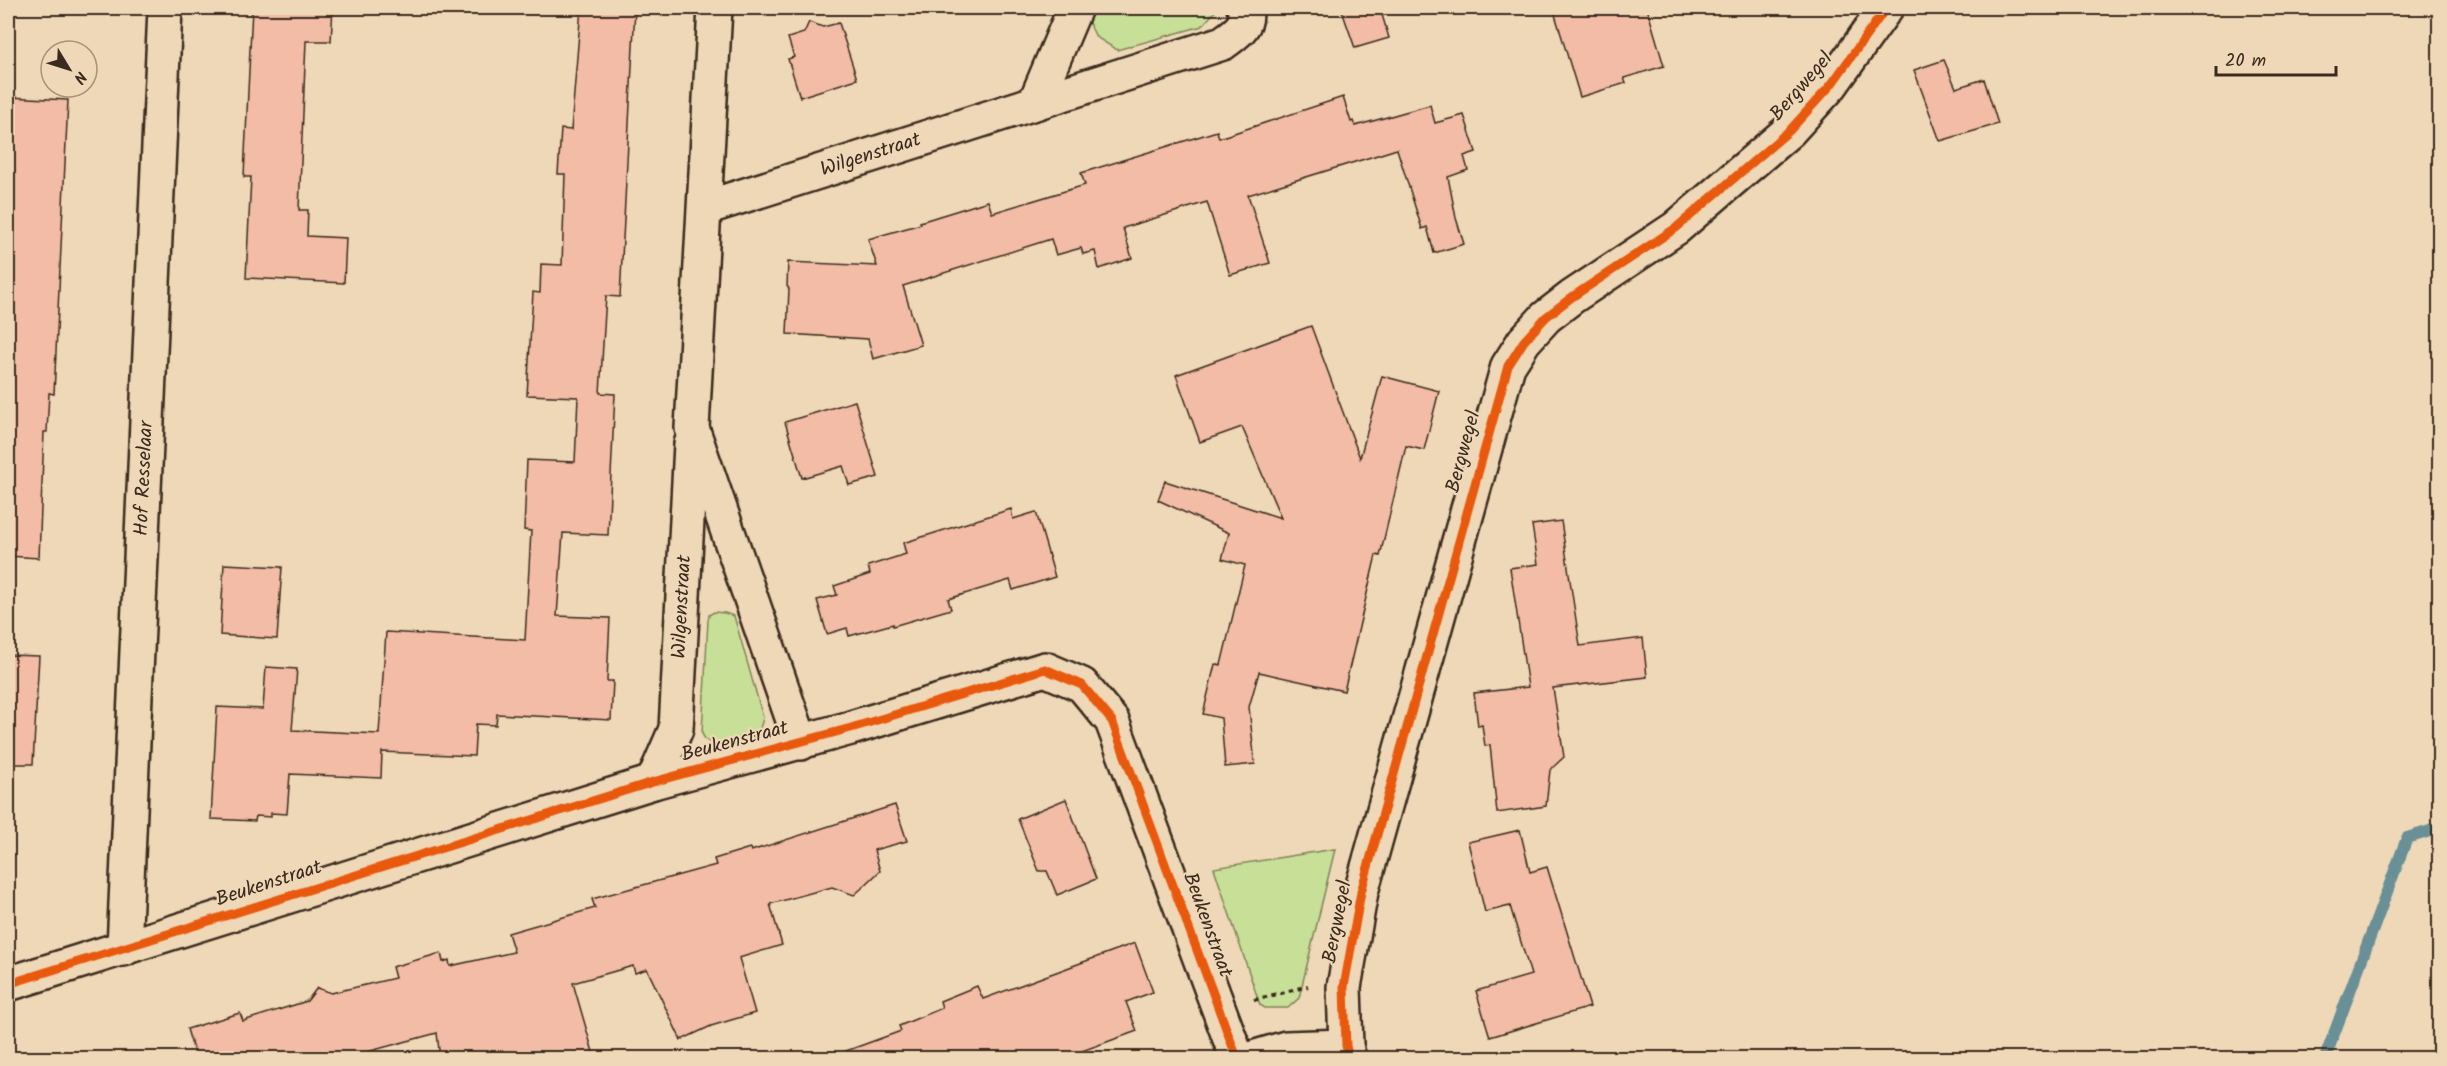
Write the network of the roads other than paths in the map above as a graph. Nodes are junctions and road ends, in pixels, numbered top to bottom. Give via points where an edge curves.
1 (165, 8) edge
2 (715, 8) edge
3 (1075, 8) edge
4 (1244, 8) edge
5 (1886, 8) edge
6 (1035, 103) junction
7 (705, 208) junction
8 (692, 428) junction
9 (801, 743) junction
10 (653, 782) junction
11 (124, 949) junction
12 (8, 984) edge
13 (1348, 1052) edge
14 (1237, 1059) edge
15 (1253, 1059) edge

1 - 11 street, Hof Resselaar
2 - 7 street, Wilgenstraat
3 - 6 street
4 - 6 street, Wilgenstraat via 1243,28 1223,43
5 - 13 street, Bergwegel via 1831,85 1790,130 1676,228 1546,317 1508,366 1361,892 1344,987
6 - 7 street, Wilgenstraat
7 - 8 street, Wilgenstraat
8 - 9 street, Wilgenstraat
8 - 10 street, Wilgenstraat via 676,729
9 - 10 street, Beukenstraat
9 - 14 street, Beukenstraat via 1045,669 1082,685 1112,721
10 - 11 street, Beukenstraat
11 - 12 street, Beukenstraat
13 - 15 street via 1286,1048

